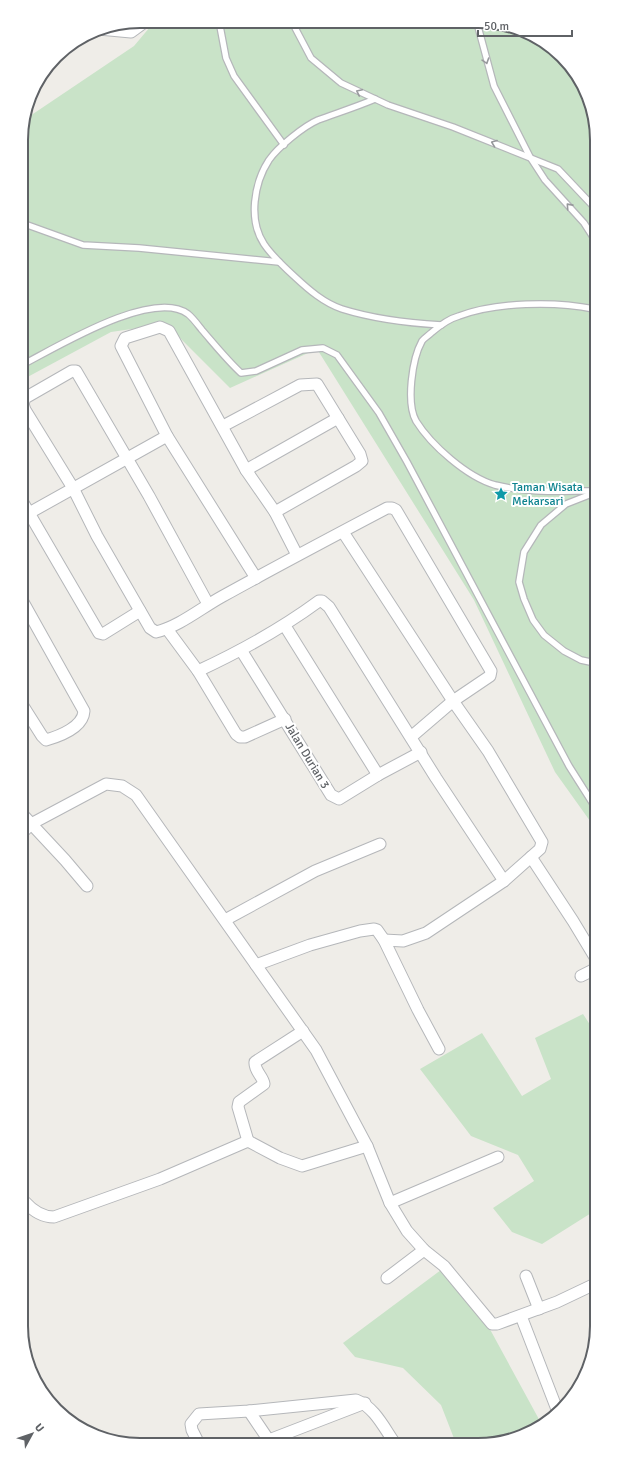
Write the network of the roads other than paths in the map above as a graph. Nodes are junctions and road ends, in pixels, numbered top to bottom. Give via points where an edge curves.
1 (136, 28) edge
2 (220, 28) edge
3 (295, 28) edge
4 (477, 28) edge
5 (116, 31) edge
6 (375, 99) junction
7 (284, 145) junction
8 (530, 157) junction
9 (590, 203) edge
10 (28, 226) edge
11 (590, 232) edge
12 (279, 262) junction
13 (590, 309) edge
14 (441, 325) junction
15 (28, 361) edge
16 (28, 396) edge
17 (28, 412) edge
18 (338, 418) junction
19 (223, 426) junction
20 (167, 436) junction
21 (126, 459) junction
22 (246, 470) junction
23 (73, 488) junction
24 (590, 492) edge
25 (590, 494) edge
26 (275, 512) junction
27 (28, 514) edge
28 (28, 518) edge
29 (343, 532) junction
30 (297, 555) junction
31 (256, 578) junction
32 (208, 604) junction
33 (28, 611) edge
34 (140, 611) junction
35 (285, 626) junction
36 (167, 629) junction
37 (241, 650) junction
38 (590, 662) edge
39 (198, 671) junction
40 (453, 701) junction
41 (28, 714) edge
42 (285, 719) junction
43 (411, 737) junction
44 (421, 752) junction
45 (378, 775) junction
46 (590, 798) edge
47 (28, 827) edge
48 (28, 829) edge
49 (380, 844) dead end
50 (531, 857) junction
51 (504, 881) junction
52 (87, 886) dead end
53 (225, 920) junction
54 (384, 940) junction
55 (590, 949) edge
56 (256, 965) junction
57 (590, 971) edge
58 (580, 976) dead end
59 (303, 1031) junction
60 (439, 1049) dead end
61 (248, 1141) junction
62 (367, 1146) junction
63 (498, 1157) dead end
64 (390, 1203) junction
65 (28, 1205) edge
66 (424, 1250) junction
67 (526, 1276) dead end
68 (387, 1278) dead end
69 (590, 1286) edge
70 (539, 1309) junction
71 (521, 1316) junction
72 (365, 1403) junction
73 (556, 1406) edge
74 (249, 1411) junction
75 (196, 1438) edge
76 (268, 1438) edge
77 (278, 1438) edge
78 (391, 1438) edge

1 - 5 street via 131,32
2 - 7 lane via 226,58 234,76
6 -> 3 lane via 341,83 311,58
4 -> 8 lane via 494,86
6 - 7 lane via 317,121
8 -> 6 lane
7 - 12 lane via 269,160 256,188 255,216 264,243
8 - 9 lane via 558,169
11 -> 8 lane via 584,222 545,180
10 - 12 lane via 83,245
12 - 14 lane via 313,294 341,308 408,323
13 - 14 lane via 549,305 487,308 458,316
14 - 24 lane via 422,341 414,364 410,390 416,420 435,443 466,472 494,484 537,491
15 - 46 lane via 124,315 169,306 188,314 241,373 256,371 302,350 323,348 337,356 379,413 566,759
16 - 21 street via 76,371
17 - 23 street
18 - 19 street via 314,383 300,385
18 - 22 street
18 - 26 street via 362,461
19 - 20 street via 169,331 160,327 125,338 121,346
19 - 22 street
20 - 21 street
20 - 31 street
21 - 23 street
21 - 32 street
22 - 26 street
23 - 27 street
23 - 34 street
25 - 38 lane via 566,504 541,525 524,552 519,582 533,620 544,635 569,654
26 - 30 street
28 - 34 street via 99,633 103,634
29 - 30 street
29 - 40 street
29 - 40 street via 387,508 396,510 492,671 490,676
30 - 31 street
31 - 32 street
32 - 36 street
33 - 41 street via 84,711 79,724 46,740
34 - 36 street via 150,628 156,632
35 - 37 street
35 - 43 street via 318,601 325,603
35 - 45 street
36 - 39 street
37 - 39 street
37 - 42 street, Jalan Durian 3
39 - 42 street via 240,737
40 - 43 street
40 - 50 street via 488,751 541,840 541,847
42 - 45 street, Jalan Durian 3 via 335,798 339,799
43 - 44 street
44 - 45 street, Jalan Durian 3
44 - 51 street
47 - 53 street via 106,784 122,786 136,795
48 - 52 street via 58,851
49 - 53 street via 314,871
50 - 51 street
50 - 55 street
51 - 54 street via 426,933 403,941
53 - 56 street
54 - 56 street via 377,930 360,931 324,940
54 - 60 street
56 - 59 street
57 - 58 street
59 - 61 street via 255,1062 264,1084 240,1102 238,1107
59 - 62 street via 316,1050
61 - 62 street via 302,1166
61 - 65 street via 160,1178 54,1216 46,1217
62 - 64 street
63 - 64 street
64 - 66 street via 407,1231
66 - 68 street
66 - 71 street via 444,1266 492,1324
67 - 70 street
69 - 70 street
70 - 71 street
71 - 73 street
72 - 74 street via 350,1400
72 - 77 street
72 - 78 street
74 - 75 street via 199,1414 191,1424
74 - 76 street

